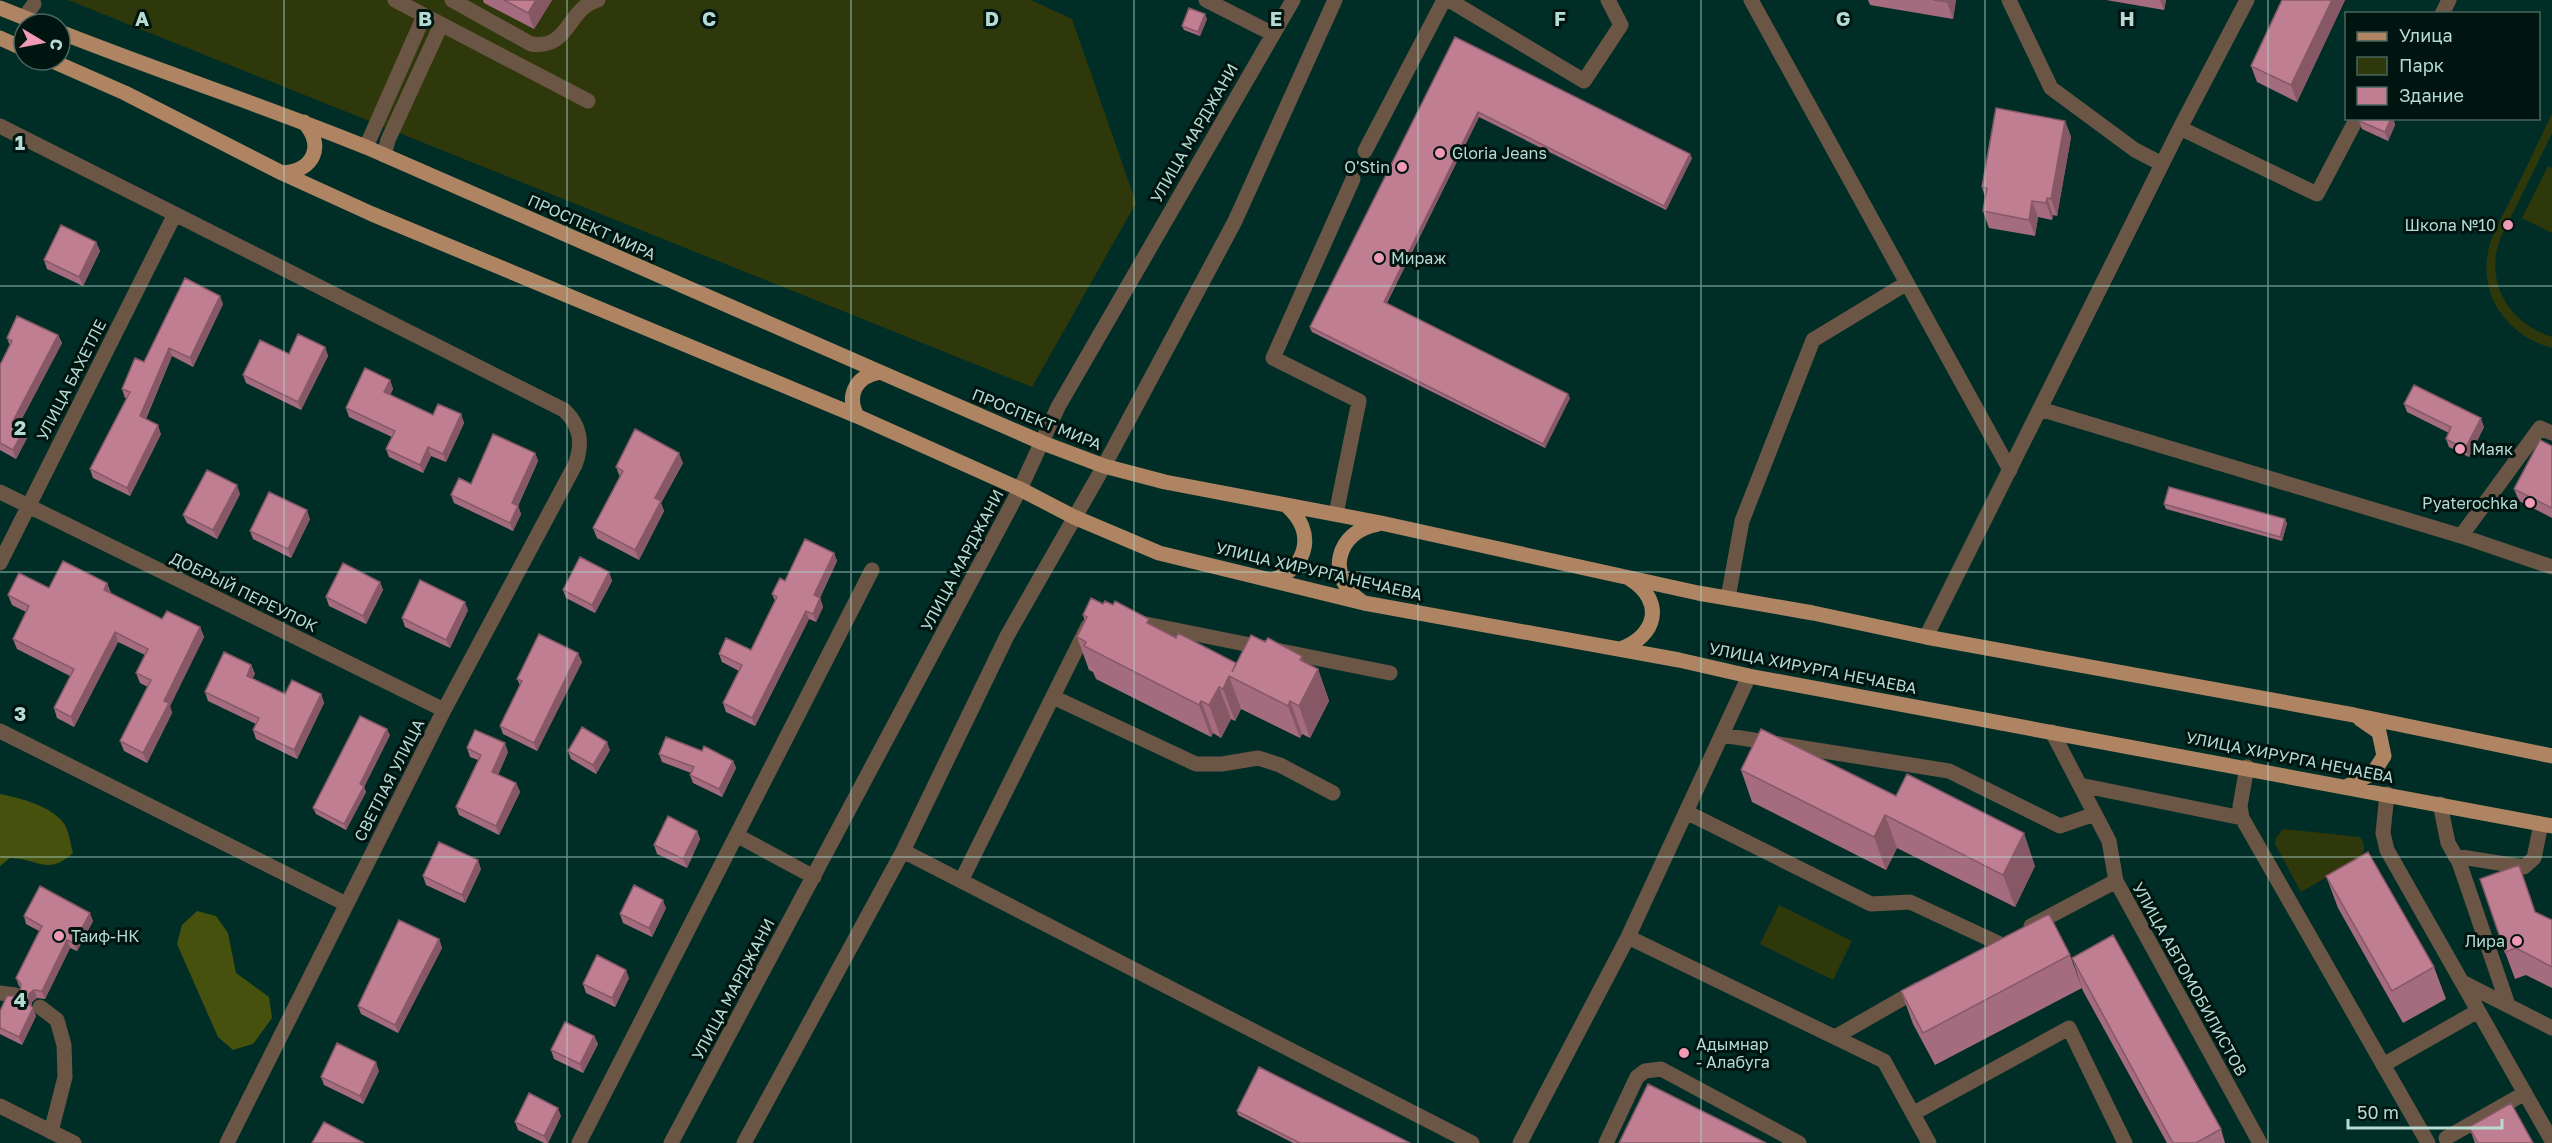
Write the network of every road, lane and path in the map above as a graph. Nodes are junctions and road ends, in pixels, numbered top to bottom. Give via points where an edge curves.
1 (395, 0) edge
2 (452, 0) edge
3 (598, 0) edge
4 (1206, 0) edge
5 (1293, 0) edge
6 (1335, 0) edge
7 (1444, 0) edge
8 (1449, 0) edge
9 (1608, 0) edge
10 (1750, 0) edge
11 (2009, 0) edge
12 (2247, 0) edge
13 (34, 4) dead end
14 (28, 12) edge
15 (424, 16) junction
16 (441, 25) junction
17 (1273, 34) junction
18 (72, 37) edge
19 (72, 70) edge
20 (588, 101) dead end
21 (2356, 120) edge
22 (304, 122) junction
23 (0, 126) edge
24 (2180, 128) junction
25 (366, 147) junction
26 (1365, 151) dead end
27 (384, 155) junction
28 (2162, 164) junction
29 (282, 173) junction
30 (1353, 179) dead end
31 (175, 214) junction
32 (1907, 283) junction
33 (880, 372) junction
34 (2040, 409) junction
35 (857, 416) junction
36 (2552, 433) edge
37 (1043, 443) junction
38 (1104, 466) junction
39 (2010, 470) junction
40 (1020, 489) junction
41 (0, 492) edge
42 (1286, 505) junction
43 (28, 507) junction
44 (1336, 514) junction
45 (1074, 517) junction
46 (1381, 523) junction
47 (2461, 536) junction
48 (0, 563) edge
49 (2552, 567) edge
50 (872, 570) dead end
51 (1628, 578) junction
52 (1272, 580) junction
53 (1728, 598) junction
54 (1364, 603) junction
55 (1095, 614) edge
56 (1114, 618) edge
57 (1926, 637) junction
58 (1620, 649) junction
59 (1390, 673) dead end
60 (1749, 676) junction
61 (1053, 697) junction
62 (444, 710) junction
63 (2354, 715) junction
64 (0, 730) edge
65 (2052, 732) junction
66 (1722, 735) junction
67 (2552, 756) edge
68 (2247, 767) junction
69 (2080, 785) junction
70 (2348, 786) junction
71 (1333, 793) dead end
72 (2387, 794) junction
73 (2440, 804) junction
74 (1686, 812) junction
75 (2095, 814) junction
76 (2242, 818) junction
77 (2546, 825) edge
78 (738, 836) junction
79 (903, 851) junction
80 (2456, 856) junction
81 (814, 877) junction
82 (961, 881) junction
83 (2116, 881) junction
84 (346, 904) junction
85 (1628, 937) junction
86 (2007, 938) junction
87 (1978, 955) edge
88 (2462, 982) junction
89 (1929, 983) edge
90 (2508, 1005) junction
91 (40, 1007) dead end
92 (2478, 1011) junction
93 (2552, 1028) edge
94 (1835, 1037) junction
95 (2383, 1065) junction
96 (2525, 1093) junction
97 (0, 1106) edge
98 (1914, 1113) junction
99 (51, 1132) junction
100 (2446, 1138) dead end
101 (2552, 1141) edge
102 (74, 1143) edge
103 (227, 1143) edge
104 (579, 1143) edge
105 (671, 1143) edge
106 (744, 1143) edge
107 (1472, 1143) edge
108 (1520, 1143) edge
109 (1606, 1143) edge
110 (1799, 1143) edge
111 (1929, 1143) edge
112 (2126, 1143) edge
113 (2260, 1143) edge
114 (2428, 1143) edge

1 - 15 street
2 - 3 street via 531,44 542,46 557,40 580,11
4 - 17 street
5 - 17 street, УЛИЦА МАРДЖАНИ
6 - 38 street via 1235,221
7 - 26 street
8 - 9 street via 1584,81 1621,26
10 - 32 street
11 - 28 street via 2051,88 2135,150
12 - 24 street
13 - 14 street
15 - 16 street
15 - 25 street
16 - 20 street
16 - 27 street
17 - 37 street, УЛИЦА МАРДЖАНИ via 1064,398
18 - 22 main road, ПРОСПЕКТ МИРА
19 - 29 main road
21 - 24 street via 2317,194
22 - 25 main road, ПРОСПЕКТ МИРА
22 - 29 main road via 316,143 313,156 306,166
23 - 31 street
24 - 28 street
25 - 27 main road, ПРОСПЕКТ МИРА
27 - 33 main road, ПРОСПЕКТ МИРА
28 - 34 street
29 - 35 main road via 383,219
30 - 44 street via 1273,358 1359,401
31 - 43 street, УЛИЦА БАХЕТЛЕ
31 - 62 street, СВЕТЛАЯ УЛИЦА via 564,410 571,417 580,444 575,465
32 - 39 street
32 - 53 street via 1813,340 1742,521
33 - 35 main road via 865,376 855,387 851,402
33 - 37 main road, ПРОСПЕКТ МИРА
34 - 39 street
34 - 47 street
35 - 40 main road
36 - 47 street via 2540,428
37 - 38 main road, ПРОСПЕКТ МИРА
37 - 40 street, УЛИЦА МАРДЖАНИ
38 - 42 main road
38 - 45 street
39 - 57 street
40 - 45 main road
40 - 81 street, УЛИЦА МАРДЖАНИ
41 - 43 street, ДОБРЫЙ ПЕРЕУЛОК
42 - 44 main road
42 - 52 main road via 1302,523 1304,547 1293,568
43 - 48 street, УЛИЦА БАХЕТЛЕ
43 - 62 street, ДОБРЫЙ ПЕРЕУЛОК
44 - 46 main road
45 - 52 main road, УЛИЦА ХИРУРГА НЕЧАЕВА via 1160,553
45 - 79 street via 1007,636
46 - 51 main road
46 - 54 main road via 1365,526 1351,535 1338,564 1342,581
47 - 49 street
50 - 78 street
51 - 53 main road
51 - 58 main road via 1642,587 1651,601 1652,617 1647,632 1635,644
52 - 54 main road, УЛИЦА ХИРУРГА НЕЧАЕВА
53 - 57 main road
54 - 58 main road, УЛИЦА ХИРУРГА НЕЧАЕВА
55 - 61 street
56 - 59 street
57 - 63 main road
58 - 60 main road, УЛИЦА ХИРУРГА НЕЧАЕВА
60 - 65 main road, УЛИЦА ХИРУРГА НЕЧАЕВА
60 - 66 street
61 - 71 street via 1196,764 1258,758
61 - 82 street
62 - 84 street, СВЕТЛАЯ УЛИЦА
63 - 67 main road
63 - 70 main road via 2379,732 2385,756 2373,773
64 - 84 street
65 - 68 main road, УЛИЦА ХИРУРГА НЕЧАЕВА
65 - 69 street, УЛИЦА АВТОМОБИЛИСТОВ
66 - 74 street
66 - 75 street via 1949,771 2060,826
68 - 70 main road, УЛИЦА ХИРУРГА НЕЧАЕВА
68 - 76 street via 2240,807
69 - 75 street, УЛИЦА АВТОМОБИЛИСТОВ
69 - 76 street
70 - 72 main road, УЛИЦА ХИРУРГА НЕЧАЕВА
72 - 73 main road, УЛИЦА ХИРУРГА НЕЧАЕВА
72 - 88 street via 2385,846
73 - 77 main road, УЛИЦА ХИРУРГА НЕЧАЕВА
73 - 80 street via 2448,843
74 - 85 street
74 - 86 street via 1871,904 1910,902
75 - 83 street, УЛИЦА АВТОМОБИЛИСТОВ via 2109,841
76 - 95 street
77 - 80 street via 2534,858 2524,867
78 - 81 street
78 - 104 street
79 - 82 street
79 - 106 street
80 - 90 street
81 - 105 street, УЛИЦА МАРДЖАНИ
82 - 107 street
83 - 86 street
83 - 113 street, УЛИЦА АВТОМОБИЛИСТОВ
84 - 103 street, СВЕТЛАЯ УЛИЦА
85 - 94 street
85 - 108 street
86 - 87 street
88 - 90 street
88 - 92 street
89 - 94 street
90 - 93 street
91 - 99 street via 57,1020 64,1045 65,1077
92 - 95 street
92 - 96 street
94 - 98 street via 1884,1061
95 - 114 street
96 - 100 street
96 - 101 street
97 - 99 street
98 - 111 street
98 - 112 street via 2069,1028
99 - 102 street
109 - 110 street via 1637,1077 1652,1069 1661,1070

